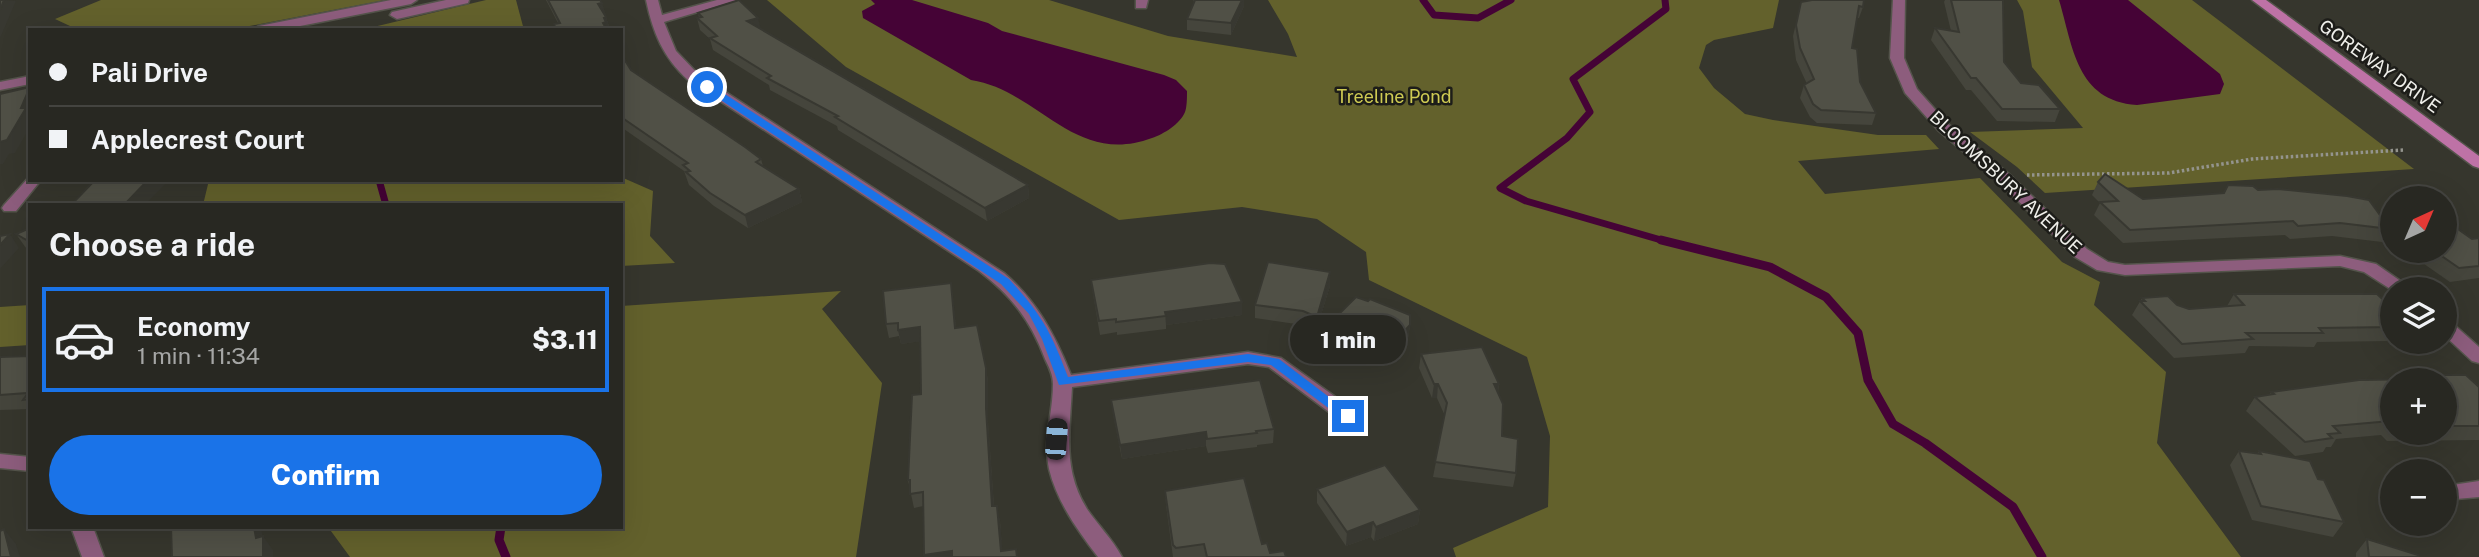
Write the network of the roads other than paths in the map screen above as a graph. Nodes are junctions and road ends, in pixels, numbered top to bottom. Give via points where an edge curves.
1 (411, 0) edge
2 (463, 0) edge
3 (652, 0) edge
4 (732, 0) edge
5 (1899, 0) edge
6 (2258, 0) edge
7 (657, 20) junction
8 (269, 28) edge
9 (330, 28) edge
10 (28, 80) edge
11 (0, 86) edge
12 (2479, 163) edge
13 (31, 182) edge
14 (10, 208) dead end
15 (2384, 277) edge
16 (2457, 337) edge
17 (2479, 357) edge
18 (1064, 382) junction
19 (1348, 416) dead end
20 (0, 461) edge
21 (28, 464) edge
22 (2479, 489) edge
23 (2457, 491) edge
24 (83, 529) edge
25 (93, 557) edge
26 (1111, 557) edge

1 - 8 street
2 - 9 street
3 - 7 street
4 - 7 street
5 - 15 street, BLOOMSBURY AVENUE via 1897,58 1910,90 1951,135 2004,178 2081,253 2103,266 2135,271 2340,261 2370,268
6 - 12 street, GOREWAY DRIVE
7 - 18 street via 668,52 693,77 1005,282 1034,313
10 - 11 street
13 - 14 street
16 - 17 street
18 - 19 street via 1248,358 1274,362
18 - 26 street via 1056,439 1059,468 1078,516
20 - 21 street
22 - 23 street
24 - 25 street

